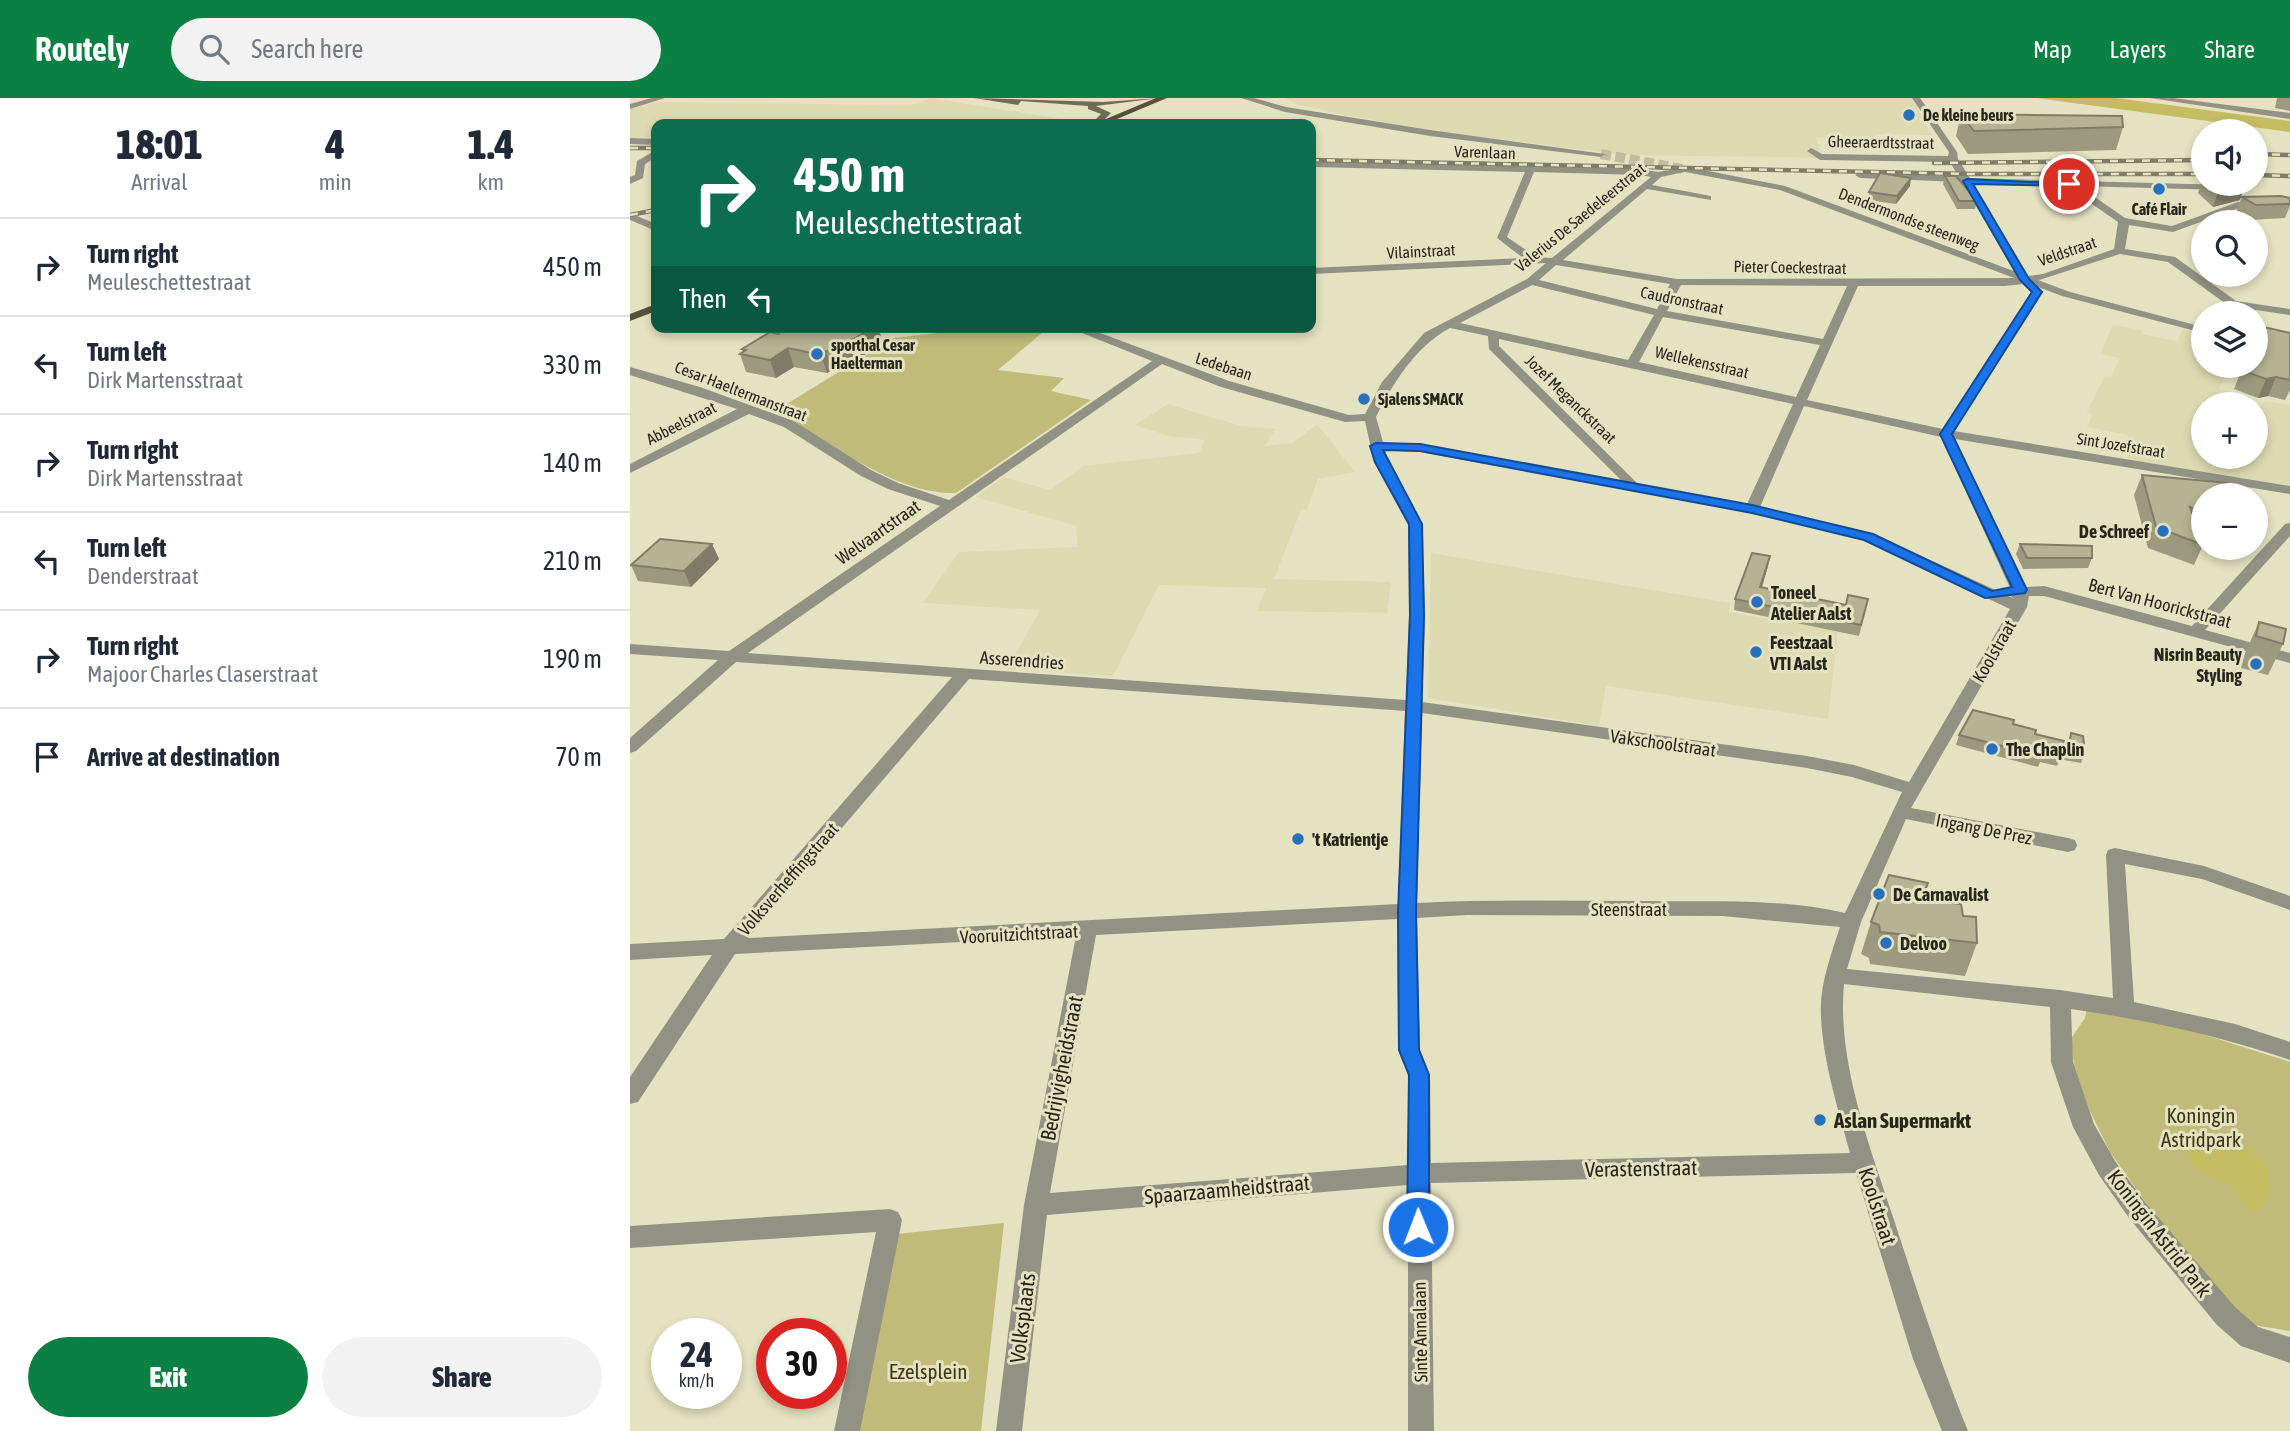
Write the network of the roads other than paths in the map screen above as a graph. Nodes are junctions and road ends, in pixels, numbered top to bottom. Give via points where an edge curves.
1 (661, 98) edge
2 (978, 98) edge
3 (1006, 98) edge
4 (1155, 98) edge
5 (1163, 98) edge
6 (1171, 98) edge
7 (1245, 98) edge
8 (1261, 98) edge
9 (1277, 98) edge
10 (1916, 98) edge
11 (2154, 98) edge
12 (630, 107) edge
13 (1287, 107) junction
14 (1302, 111) junction
15 (2290, 116) edge
16 (1103, 119) edge
17 (1110, 119) edge
18 (1119, 119) edge
19 (630, 141) edge
20 (651, 142) edge
21 (1811, 151) dead end
22 (1601, 154) tunnel mouth
23 (651, 156) edge
24 (1953, 159) junction
25 (1316, 164) edge
26 (634, 169) edge
27 (1684, 169) joint
28 (1530, 170) junction
29 (1658, 175) junction
30 (1860, 175) dead end
31 (1967, 180) junction
32 (630, 181) edge
33 (2069, 184) junction
34 (1645, 186) junction
35 (2191, 187) edge
36 (2245, 196) edge
37 (1708, 198) dead end
38 (2253, 203) junction
39 (2290, 204) edge
40 (631, 217) edge
41 (2122, 222) junction
42 (651, 226) edge
43 (2173, 229) junction
44 (2119, 251) junction
45 (2164, 257) junction
46 (1533, 260) junction
47 (1555, 261) junction
48 (1316, 271) edge
49 (2025, 280) junction
50 (1531, 281) junction
51 (1676, 282) junction
52 (1853, 284) junction
53 (2222, 301) edge
54 (2268, 308) edge
55 (651, 309) edge
56 (2290, 312) edge
57 (1661, 313) junction
58 (651, 315) edge
59 (630, 318) edge
60 (1449, 324) junction
61 (630, 325) edge
62 (2191, 327) edge
63 (1088, 333) edge
64 (1494, 334) junction
65 (1828, 342) junction
66 (1158, 361) junction
67 (1633, 362) junction
68 (630, 371) edge
69 (1801, 401) junction
70 (748, 409) junction
71 (1370, 417) junction
72 (1946, 434) junction
73 (1376, 446) junction
74 (630, 469) edge
75 (1632, 486) junction
76 (2290, 490) edge
77 (950, 505) junction
78 (1752, 509) junction
79 (2290, 527) edge
80 (2019, 598) junction
81 (2195, 632) junction
82 (630, 649) edge
83 (730, 658) junction
84 (2290, 658) edge
85 (963, 675) junction
86 (1412, 706) junction
87 (630, 747) edge
88 (1912, 789) junction
89 (1900, 812) junction
90 (2068, 845) dead end
91 (2290, 903) edge
92 (1407, 912) junction
93 (1851, 922) junction
94 (1087, 930) junction
95 (728, 948) junction
96 (630, 952) edge
97 (1835, 975) junction
98 (2060, 998) junction
99 (2124, 1006) junction
100 (2290, 1051) edge
101 (630, 1095) edge
102 (1864, 1163) junction
103 (1418, 1177) junction
104 (1036, 1205) junction
105 (630, 1237) edge
106 (2290, 1350) edge
107 (847, 1431) edge
108 (1009, 1431) edge
109 (1422, 1431) edge
110 (1955, 1431) edge

1 - 12 street
2 - 16 main road via 1098,108 1107,116
3 - 4 main road via 1103,104
5 - 17 main road
6 - 18 main road
7 - 14 street
8 - 13 street
9 - 13 street
10 - 24 street
11 - 15 street via 2268,109
13 - 14 street
14 - 22 street via 1444,135
19 - 20 street
21 - 24 street, Gheeraerdtsstraat via 1820,157
23 - 26 street
24 - 31 street
25 - 28 street, Varenlaan
26 - 32 street via 640,176
27 - 29 street, Valerius De Saedeleerstraat
27 - 49 street, Dendermondse steenweg via 1795,192
28 - 29 street, Varenlaan
28 - 46 street via 1502,238
29 - 34 street, Valerius De Saedeleerstraat
30 - 31 street
31 - 33 street
31 - 49 street
33 - 35 street
33 - 41 street
34 - 37 street
34 - 47 street, Valerius De Saedeleerstraat
36 - 38 street
38 - 39 street
38 - 43 street
40 - 42 street
41 - 43 street
41 - 44 street
43 - 45 street
44 - 45 street
44 - 49 street, Veldstraat
45 - 53 street
46 - 47 street, Vilainstraat
46 - 48 street, Vilainstraat
47 - 50 street, Valerius De Saedeleerstraat
47 - 51 street, Pieter Coeckestraat
49 - 52 street, Pieter Coeckestraat
49 - 62 street, Dendermondse steenweg
49 - 72 street via 2038,292
50 - 57 street, Caudronstraat
50 - 60 street, Valerius De Saedeleerstraat
51 - 52 street, Pieter Coeckestraat
51 - 57 street
52 - 65 street
54 - 56 street
55 - 59 main road
57 - 65 street, Caudronstraat
57 - 67 street
58 - 61 main road
60 - 64 street, Wellekensstraat
60 - 71 street, Valerius De Saedeleerstraat via 1428,335 1386,385
63 - 66 street, Ledebaan
64 - 67 street, Wellekensstraat
64 - 75 street, Jozef Meganckstraat via 1493,347
65 - 69 street
66 - 71 street, Ledebaan via 1341,417
66 - 77 street, Welvaartstraat
67 - 69 street, Wellekensstraat
68 - 70 street, Cesar Haeltermanstraat
69 - 72 street, Wellekensstraat
69 - 78 street
70 - 74 street, Abbeelstraat
70 - 77 street, Cesar Haeltermanstraat via 789,424 876,478
71 - 73 street
72 - 76 street, Sint Jozefstraat
72 - 80 street
73 - 75 street, Bert Van Hoorickstraat via 1420,448
73 - 86 street, Sinte Annalaan via 1415,524
75 - 78 street, Bert Van Hoorickstraat
77 - 83 street, Welvaartstraat
78 - 80 street, Bert Van Hoorickstraat via 1868,537 1990,595
79 - 81 street
80 - 81 street, Bert Van Hoorickstraat via 2044,591
80 - 88 street, Koolstraat
81 - 84 street, Bert Van Hoorickstraat
82 - 83 street, Asserendries
83 - 85 street, Asserendries
83 - 87 street, Welvaartstraat
85 - 86 street, Asserendries
85 - 95 street, Volksverheffingstraat
86 - 88 street, Vakschoolstraat via 1807,762
86 - 92 street, Sinte Annalaan
88 - 89 street, Koolstraat
89 - 90 street, Ingang De Prez
89 - 93 street, Koolstraat
91 - 99 street via 2204,873 2115,855
92 - 93 street, Steenstraat via 1722,909
92 - 94 street, Vooruitzichtstraat
92 - 103 street, Sinte Annalaan via 1409,1050 1419,1075
93 - 97 street, Koolstraat
94 - 95 street, Vooruitzichtstraat
94 - 104 street, Bedrijvigheidstraat
95 - 96 street, Vooruitzichtstraat
95 - 101 street, Volksverheffingstraat
97 - 98 street
97 - 102 street, Koolstraat via 1831,1015 1844,1096
98 - 99 street
98 - 106 street, Koningin Astrid Park via 2062,1062 2084,1127 2107,1168 2226,1316 2250,1337
99 - 100 street
102 - 103 street, Verastenstraat via 1445,1172
102 - 110 street, Koolstraat via 1926,1359
103 - 104 street, Spaarzaamheidstraat via 1381,1176
103 - 109 street, Sinte Annalaan
104 - 108 street, Volksplaats
105 - 107 street via 890,1220

